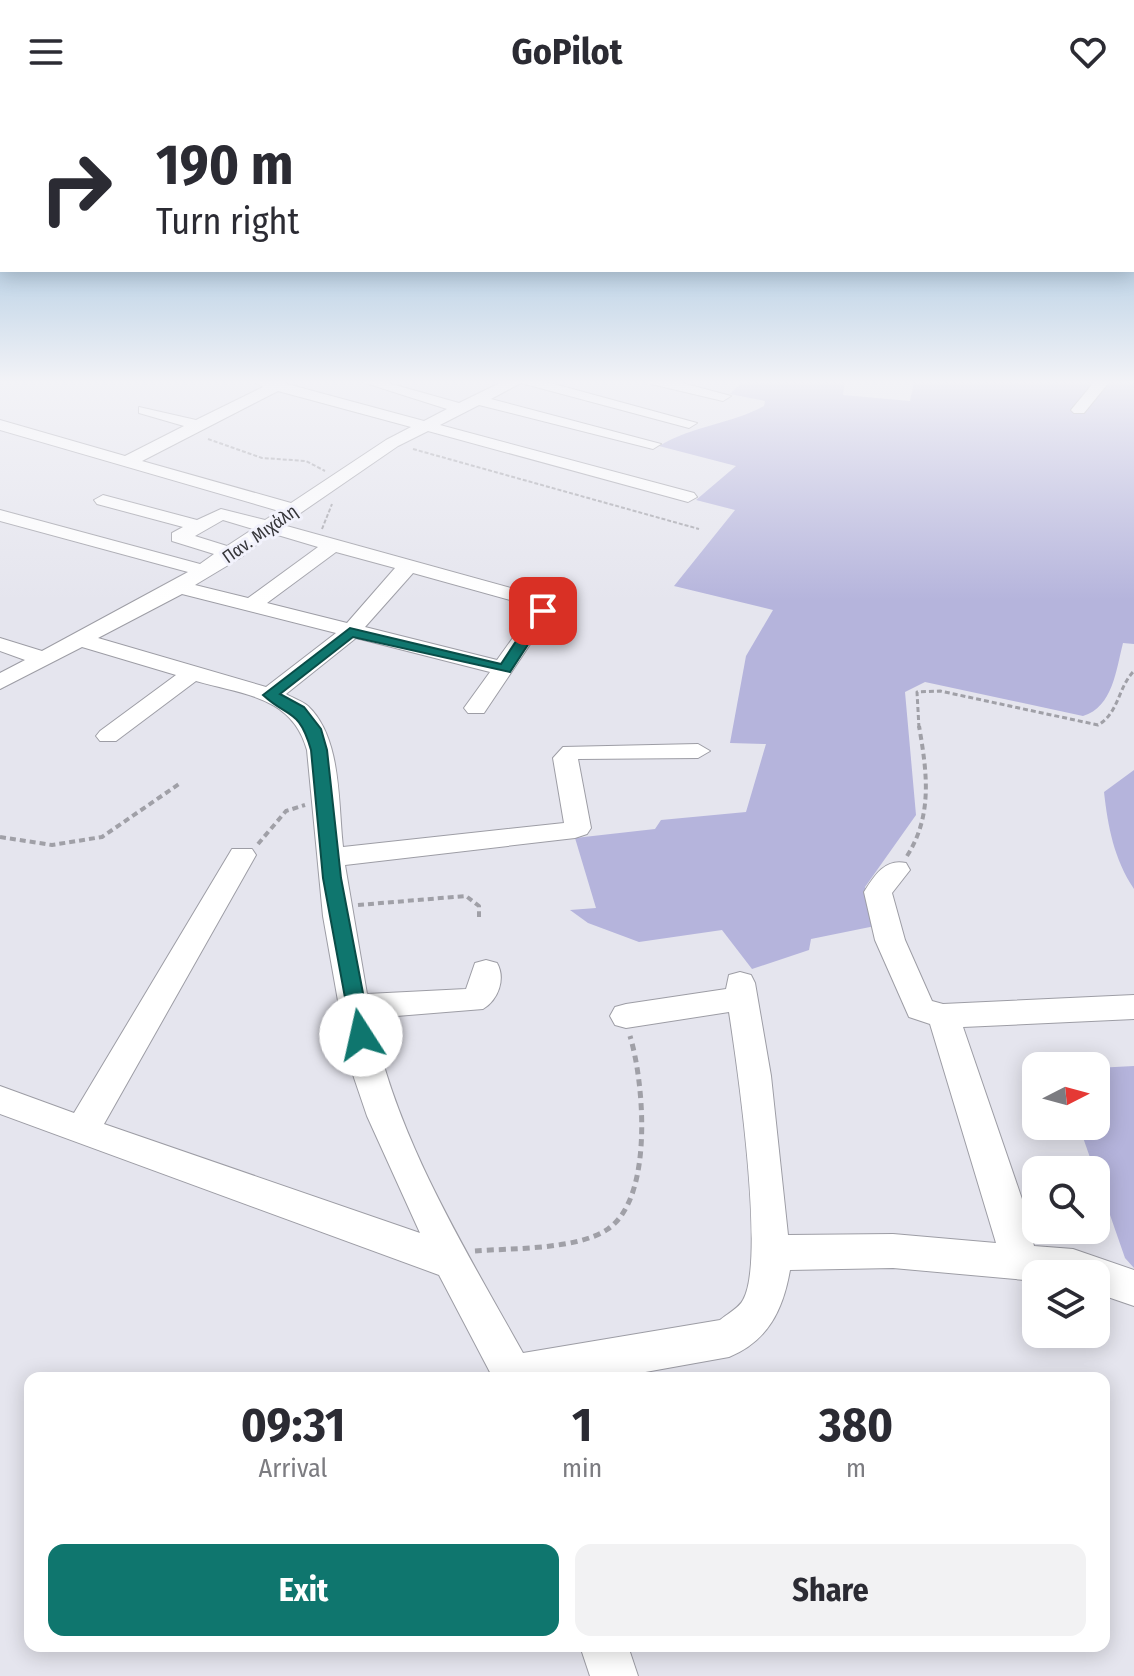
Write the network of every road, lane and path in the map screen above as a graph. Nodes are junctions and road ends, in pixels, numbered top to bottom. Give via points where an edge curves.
1 (104, 454) edge
2 (141, 454) edge
3 (249, 454) edge
4 (376, 454) edge
5 (433, 454) edge
6 (529, 454) edge
7 (128, 461) junction
8 (331, 486) junction
9 (688, 497) dead end
10 (103, 500) dead end
11 (294, 510) junction
12 (0, 515) edge
13 (198, 526) junction
14 (271, 528) junction
15 (699, 529) dead end
16 (309, 539) junction
17 (331, 546) junction
18 (233, 554) junction
19 (408, 566) junction
20 (205, 571) junction
21 (179, 587) junction
22 (249, 607) junction
23 (350, 632) junction
24 (81, 640) junction
25 (0, 644) edge
26 (44, 659) junction
27 (505, 669) junction
28 (1134, 671) edge
29 (191, 674) junction
30 (0, 682) edge
31 (270, 695) junction
32 (476, 708) dead end
33 (108, 736) dead end
34 (698, 751) dead end
35 (179, 784) dead end
36 (327, 804) junction
37 (0, 837) edge
38 (242, 855) joint
39 (330, 857) junction
40 (896, 870) joint
41 (336, 906) junction
42 (479, 917) dead end
43 (486, 971) dead end
44 (356, 1007) junction
45 (1134, 1007) edge
46 (626, 1016) joint
47 (943, 1016) junction
48 (0, 1100) edge
49 (82, 1131) junction
50 (770, 1253) junction
51 (450, 1258) junction
52 (1020, 1263) junction
53 (1134, 1288) edge
54 (512, 1372) edge
55 (537, 1372) edge
56 (606, 1652) edge
57 (614, 1676) edge

1 - 7 street
2 - 7 street
3 - 8 path via 321,466
4 - 8 street, Παν. Μιχάλη
5 - 15 path
6 - 9 street
7 - 11 street
8 - 11 street, Παν. Μιχάλη
8 - 16 path via 335,496 326,522
10 - 13 street
11 - 14 street, Παν. Μιχάλη
12 - 20 street
13 - 14 street via 221,514
13 - 18 street via 179,537
14 - 16 street
14 - 18 street, Παν. Μιχάλη
16 - 17 street
17 - 19 street
17 - 22 street
18 - 20 street, Παν. Μιχάλη
19 - 23 street
19 - 27 street via 547,604
20 - 21 street, Παν. Μιχάλη
21 - 22 street
21 - 24 street, Παν. Μιχάλη
22 - 23 street
23 - 27 street
23 - 31 street
24 - 26 street, Παν. Μιχάλη
24 - 29 street
25 - 26 street
26 - 30 street, Παν. Μιχάλη
27 - 32 street
28 - 40 path via 1126,677 1120,701 1098,725 940,691 917,692 926,823 918,843
29 - 31 street
29 - 33 street
31 - 36 street via 299,710 313,729
34 - 39 street via 572,752 565,758 578,828 566,832
35 - 37 path via 102,837 52,845
36 - 38 path via 286,811 255,849
36 - 39 street
38 - 49 street
39 - 41 street
40 - 47 street via 878,892 890,940 920,1009
41 - 42 path via 466,896 479,906
41 - 44 street
43 - 44 street via 482,995 472,1001
44 - 51 street via 365,1063 384,1116
45 - 47 street
46 - 50 street via 741,991 755,1076
46 - 51 path via 642,1080 633,1190 624,1215 583,1238
47 - 52 street
48 - 49 street
49 - 51 street
50 - 52 street via 893,1251
50 - 55 street via 771,1272 759,1313 729,1338
51 - 54 street
52 - 53 street via 1073,1267
56 - 57 street

